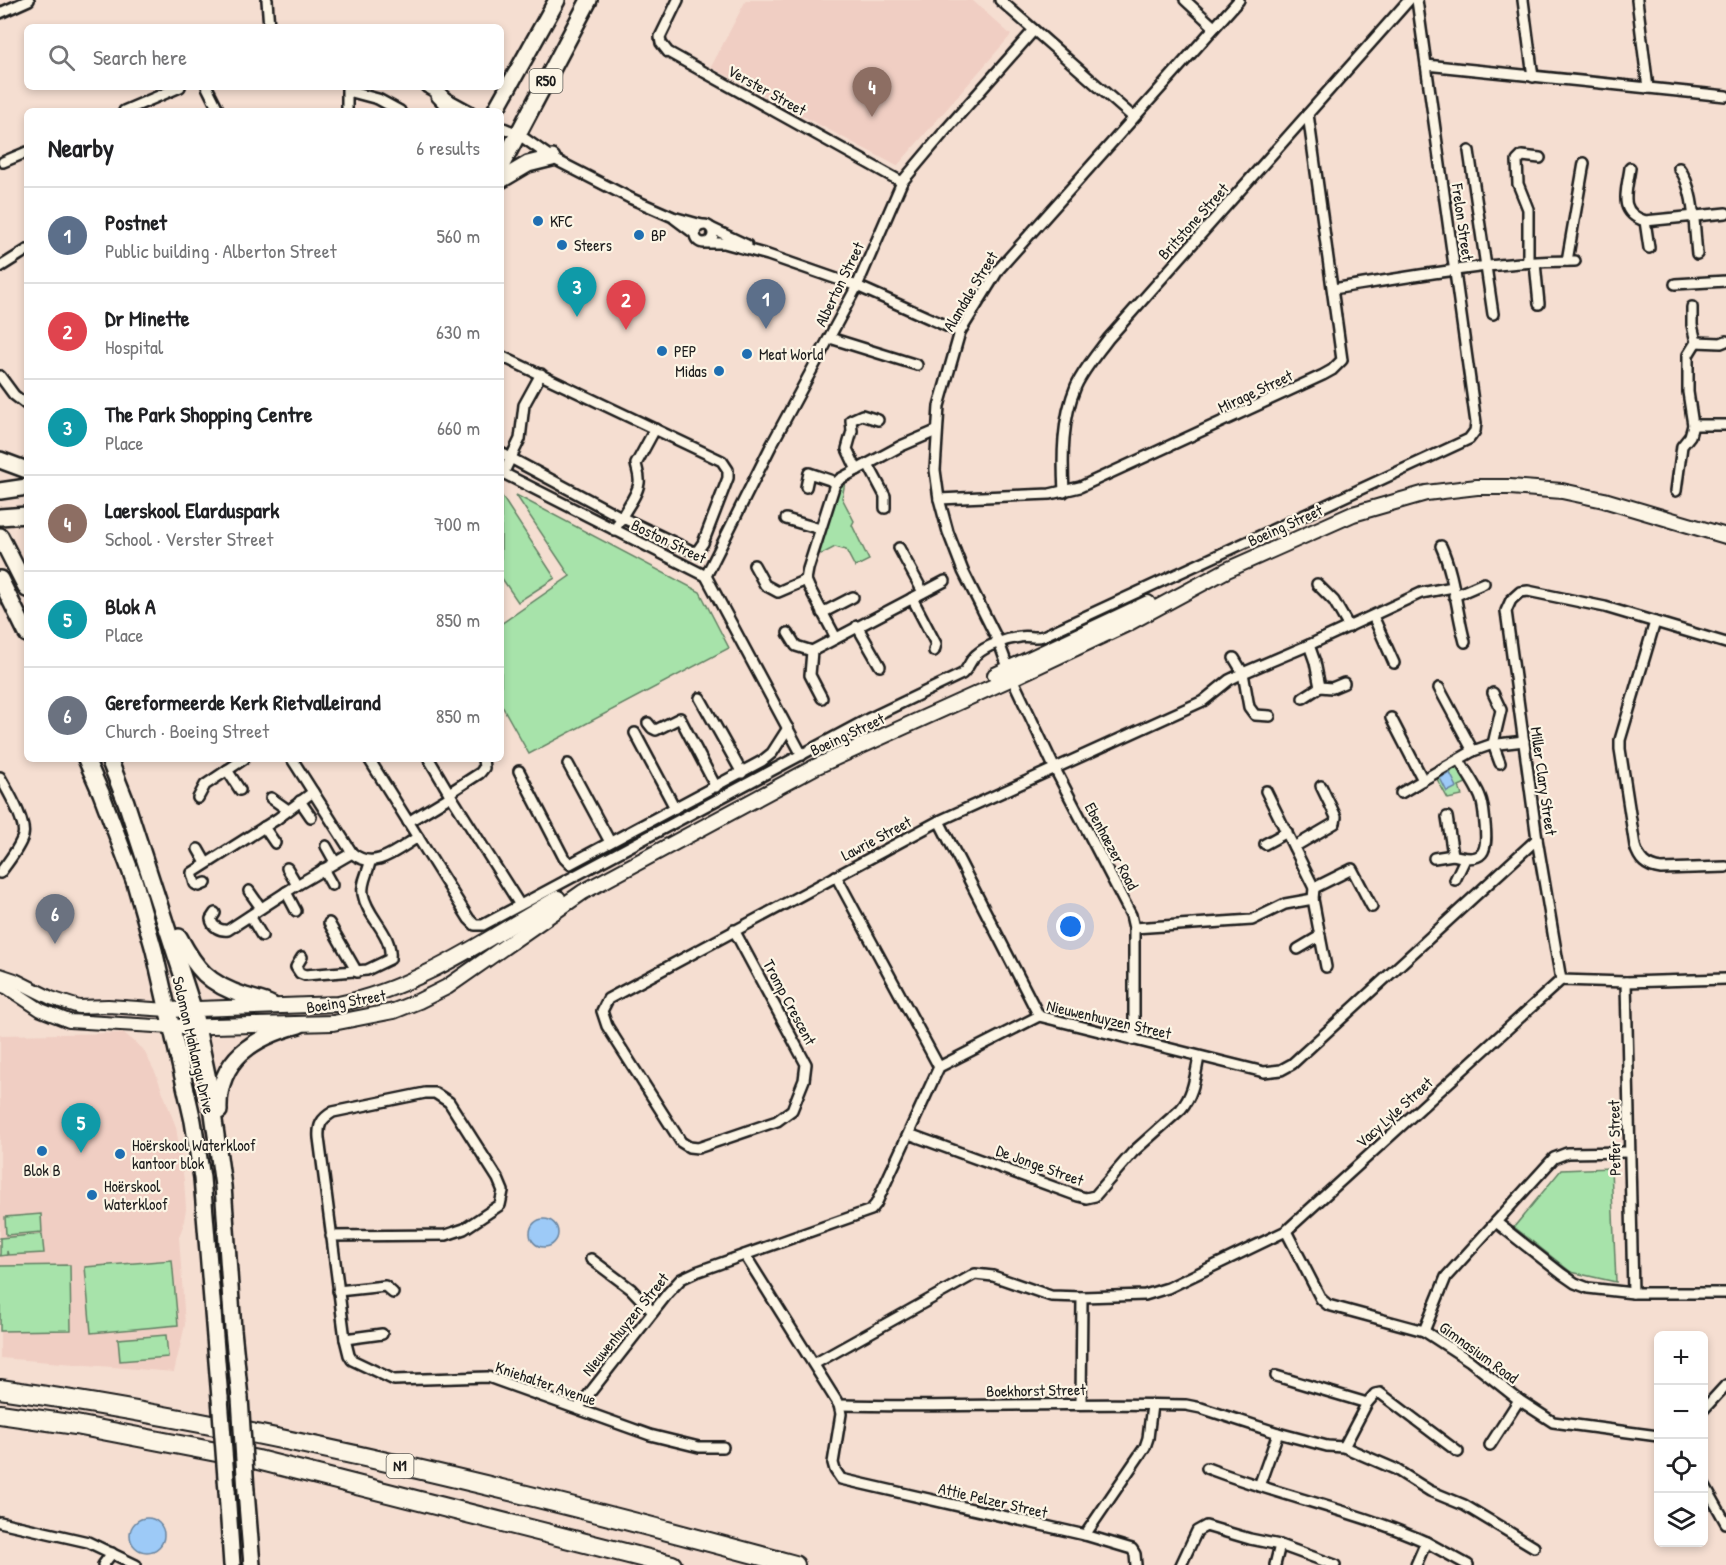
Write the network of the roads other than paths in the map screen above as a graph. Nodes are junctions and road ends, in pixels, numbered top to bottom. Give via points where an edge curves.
1 (30, 0) edge
2 (267, 0) edge
3 (558, 0) edge
4 (589, 0) edge
5 (678, 0) edge
6 (1000, 0) edge
7 (1185, 0) edge
8 (1239, 0) edge
9 (1409, 0) edge
10 (1416, 0) edge
11 (1523, 0) edge
12 (1637, 0) edge
13 (0, 13) edge
14 (269, 24) edge
15 (1214, 27) junction
16 (1034, 30) junction
17 (1426, 65) junction
18 (1533, 77) junction
19 (1648, 88) junction
20 (173, 90) edge
21 (208, 90) edge
22 (348, 90) edge
23 (351, 90) edge
24 (433, 91) edge
25 (1726, 96) edge
26 (131, 108) edge
27 (218, 108) edge
28 (347, 108) edge
29 (394, 108) edge
30 (451, 108) edge
31 (464, 108) edge
32 (497, 108) edge
33 (1308, 114) junction
34 (1134, 117) junction
35 (504, 128) edge
36 (518, 134) junction
37 (1469, 151) dead end
38 (24, 153) edge
39 (552, 158) junction
40 (1540, 158) dead end
41 (504, 160) edge
42 (3, 162) dead end
43 (1584, 163) dead end
44 (1630, 168) dead end
45 (1679, 168) dead end
46 (504, 178) edge
47 (903, 182) junction
48 (1726, 213) edge
49 (673, 217) junction
50 (1693, 218) junction
51 (1646, 221) junction
52 (707, 226) junction
53 (695, 234) junction
54 (708, 243) junction
55 (1649, 248) dead end
56 (24, 252) edge
57 (1697, 254) dead end
58 (768, 255) junction
59 (1532, 262) junction
60 (1485, 266) junction
61 (0, 267) edge
62 (1455, 270) junction
63 (1726, 281) edge
64 (1675, 284) dead end
65 (857, 286) junction
66 (1333, 289) junction
67 (1539, 304) dead end
68 (1692, 308) dead end
69 (1493, 314) dead end
70 (960, 332) junction
71 (830, 338) junction
72 (1726, 341) edge
73 (1695, 342) junction
74 (504, 357) edge
75 (917, 365) dead end
76 (541, 374) junction
77 (0, 376) edge
78 (24, 403) edge
79 (878, 420) dead end
80 (1693, 425) junction
81 (1726, 425) edge
82 (655, 429) junction
83 (936, 431) junction
84 (1464, 443) joint
85 (504, 455) edge
86 (510, 458) junction
87 (0, 460) edge
88 (868, 464) junction
89 (24, 469) edge
90 (504, 469) edge
91 (857, 470) junction
92 (504, 474) edge
93 (835, 484) junction
94 (24, 487) edge
95 (806, 487) dead end
96 (0, 491) edge
97 (1676, 491) dead end
98 (1064, 492) junction
99 (939, 499) junction
100 (885, 508) dead end
101 (24, 515) edge
102 (621, 517) junction
103 (0, 518) edge
104 (786, 519) dead end
105 (820, 529) junction
106 (615, 531) junction
107 (1726, 534) edge
108 (0, 536) edge
109 (1442, 546) dead end
110 (899, 548) dead end
111 (754, 565) dead end
112 (706, 576) junction
113 (0, 579) edge
114 (806, 580) junction
115 (945, 581) dead end
116 (24, 583) edge
117 (1484, 583) dead end
118 (1317, 584) dead end
119 (1454, 591) junction
120 (923, 592) junction
121 (0, 595) edge
122 (853, 597) dead end
123 (912, 598) junction
124 (822, 613) junction
125 (1372, 616) junction
126 (19, 618) junction
127 (1655, 622) junction
128 (857, 627) junction
129 (1349, 627) junction
130 (24, 628) edge
131 (788, 633) dead end
132 (836, 638) junction
133 (1465, 642) dead end
134 (999, 643) junction
135 (1726, 643) edge
136 (1309, 645) junction
137 (812, 651) junction
138 (934, 651) dead end
139 (1234, 658) dead end
140 (1394, 663) dead end
141 (880, 666) dead end
142 (1243, 673) junction
143 (1010, 674) junction
144 (1344, 683) dead end
145 (1320, 687) junction
146 (1439, 688) dead end
147 (1492, 693) dead end
148 (699, 698) dead end
149 (822, 698) dead end
150 (1303, 698) dead end
151 (1270, 716) dead end
152 (1391, 718) dead end
153 (648, 723) dead end
154 (788, 728) junction
155 (635, 733) dead end
156 (1524, 741) junction
157 (1493, 744) junction
158 (1473, 752) junction
159 (802, 755) junction
160 (1459, 760) junction
161 (87, 762) edge
162 (110, 762) edge
163 (239, 762) edge
164 (294, 762) edge
165 (371, 762) edge
166 (431, 762) edge
167 (483, 762) edge
168 (1500, 763) dead end
169 (568, 764) dead end
170 (1054, 769) junction
171 (227, 770) junction
172 (519, 771) dead end
173 (742, 773) junction
174 (0, 777) edge
175 (1423, 780) junction
176 (1321, 786) dead end
177 (716, 787) junction
178 (240, 790) dead end
179 (1266, 791) dead end
180 (313, 792) junction
181 (1401, 793) dead end
182 (450, 794) junction
183 (198, 798) dead end
184 (271, 798) dead end
185 (300, 801) junction
186 (675, 808) junction
187 (288, 810) junction
188 (311, 817) dead end
189 (1447, 818) dead end
190 (408, 822) junction
191 (939, 822) junction
192 (264, 827) junction
193 (1287, 832) junction
194 (418, 837) junction
195 (1537, 839) junction
196 (610, 842) junction
197 (275, 843) dead end
198 (1265, 844) dead end
199 (326, 846) dead end
200 (1294, 847) junction
201 (198, 849) dead end
202 (352, 853) junction
203 (1453, 855) junction
204 (1434, 858) dead end
205 (1465, 859) junction
206 (335, 862) junction
207 (370, 862) junction
208 (206, 863) junction
209 (1726, 867) edge
210 (286, 868) dead end
211 (323, 869) junction
212 (0, 873) edge
213 (836, 876) junction
214 (1455, 880) dead end
215 (206, 883) dead end
216 (297, 885) junction
217 (332, 885) dead end
218 (1314, 888) junction
219 (249, 891) dead end
220 (286, 892) junction
221 (1313, 899) junction
222 (520, 905) junction
223 (1372, 907) dead end
224 (261, 908) junction
225 (296, 911) dead end
226 (215, 913) dead end
227 (250, 916) junction
228 (165, 921) junction
229 (329, 923) dead end
230 (1134, 928) junction
231 (734, 930) junction
232 (262, 936) dead end
233 (1320, 936) junction
234 (1298, 949) dead end
235 (302, 957) dead end
236 (1326, 967) dead end
237 (357, 972) junction
238 (0, 975) edge
239 (1726, 979) edge
240 (1560, 980) junction
241 (1626, 982) junction
242 (0, 985) edge
243 (272, 1005) junction
244 (193, 1008) junction
245 (168, 1011) junction
246 (1039, 1016) junction
247 (299, 1025) junction
248 (172, 1027) junction
249 (197, 1027) junction
250 (1134, 1040) junction
251 (621, 1049) joint
252 (1199, 1057) junction
253 (939, 1067) junction
254 (909, 1134) junction
255 (1629, 1152) junction
256 (223, 1186) junction
257 (1496, 1222) junction
258 (1286, 1231) junction
259 (331, 1236) junction
260 (745, 1255) junction
261 (591, 1259) dead end
262 (338, 1291) junction
263 (393, 1293) dead end
264 (1633, 1293) junction
265 (1726, 1293) edge
266 (1082, 1297) junction
267 (653, 1312) junction
268 (1424, 1331) junction
269 (382, 1334) dead end
270 (345, 1339) junction
271 (814, 1364) junction
272 (1276, 1376) dead end
273 (1726, 1385) edge
274 (0, 1389) edge
275 (1519, 1400) junction
276 (1368, 1403) junction
277 (1081, 1404) junction
278 (1708, 1404) edge
279 (839, 1405) junction
280 (1152, 1405) junction
281 (578, 1407) junction
282 (0, 1414) edge
283 (1278, 1433) junction
284 (1654, 1435) edge
285 (1490, 1445) dead end
286 (1344, 1447) junction
287 (723, 1448) dead end
288 (1458, 1452) dead end
289 (1207, 1468) dead end
290 (1259, 1486) junction
291 (1708, 1491) edge
292 (0, 1522) edge
293 (1726, 1523) edge
294 (1085, 1535) junction
295 (1426, 1542) junction
296 (1281, 1545) junction
297 (1534, 1547) dead end
298 (112, 1553) junction
299 (103, 1565) edge
300 (136, 1565) edge
301 (232, 1565) edge
302 (252, 1565) edge
303 (672, 1565) edge
304 (795, 1565) edge
305 (1136, 1565) edge
306 (1181, 1565) edge
307 (1275, 1565) edge
308 (1335, 1565) edge
309 (1416, 1565) edge
310 (1468, 1565) edge

1 - 13 street
2 - 14 street
3 - 32 main road, R50
4 - 36 main road, R50
5 - 47 street, Verster Street via 660,37 668,52
6 - 16 street
7 - 15 street
8 - 15 street, Alandale Street
9 - 33 street, Britstone Street
10 - 17 street, Frelon Street
11 - 18 street
12 - 19 street
15 - 34 street, Alandale Street
16 - 34 street
16 - 47 street, Alberton Street
17 - 18 street
17 - 62 street, Frelon Street
18 - 19 street
19 - 25 street
20 - 26 street
21 - 27 street
22 - 28 street
23 - 29 street
24 - 30 main road
24 - 31 street
33 - 66 street, Mirage Street
33 - 98 street, Britstone Street via 1084,371 1067,417
34 - 70 street, Alandale Street via 999,269
35 - 36 street
36 - 39 street
36 - 41 main road, R50
37 - 60 street
38 - 42 street
39 - 46 main road via 528,164
39 - 49 street
40 - 59 street via 1522,156 1517,161 1518,184 1528,209
43 - 59 street via 1571,261
44 - 51 street via 1626,203 1633,216
45 - 50 street
47 - 65 street, Alberton Street
48 - 50 street
49 - 52 street
49 - 53 street
50 - 51 street
50 - 57 street
51 - 55 street
52 - 53 street via 697,228
52 - 54 street via 714,236
52 - 58 street
53 - 54 street via 699,242
54 - 58 street via 724,243
56 - 61 street
58 - 65 street
59 - 60 street
59 - 67 street
60 - 62 street
60 - 69 street
62 - 66 street
62 - 84 street, Frelon Street via 1476,423 1473,436
63 - 64 street
65 - 70 street
65 - 71 street, Alberton Street
66 - 98 street, Mirage Street via 1342,360 1332,370 1101,479
68 - 73 street
70 - 83 street, Alandale Street via 944,383
71 - 75 street
71 - 112 street, Alberton Street
72 - 73 street
73 - 80 street via 1688,355
74 - 76 street
76 - 82 street
76 - 86 street via 524,405 520,439
77 - 78 street
79 - 91 street via 862,415 851,420 848,449
80 - 81 street
80 - 97 street via 1683,446
82 - 102 street via 636,464 638,487
82 - 102 street via 725,465 728,478 715,513 700,548 694,552
83 - 88 street
83 - 99 street, Alandale Street
84 - 134 street, Boeing Street via 1043,636
85 - 86 street
86 - 90 street
86 - 102 street
87 - 89 main road
88 - 91 street
88 - 100 street via 885,496
91 - 93 street
92 - 106 street, Boston Street
93 - 95 street via 809,473
93 - 105 street
94 - 96 main road
98 - 99 street, Mirage Street
99 - 134 street, Alandale Street via 963,571
101 - 103 main road
102 - 106 street
104 - 105 street
105 - 114 street
106 - 112 street, Boston Street
107 - 143 main road, Boeing Street via 1606,496 1554,486 1500,482 1420,490 1344,512
108 - 116 main road
109 - 119 street
110 - 120 street
111 - 114 street via 765,585 778,592
112 - 154 street, Boston Street
113 - 126 main road
114 - 124 street
115 - 120 street
117 - 119 street, Lawrie Street
118 - 129 street via 1334,601
119 - 125 street, Lawrie Street via 1421,593
119 - 133 street
120 - 123 street
121 - 126 main road
122 - 124 street
123 - 128 street
123 - 138 street via 936,644
124 - 132 street
125 - 129 street, Lawrie Street
125 - 140 street
126 - 130 main road
127 - 135 street
127 - 156 street, Miller Clary Street via 1528,591 1511,600 1506,611
127 - 209 street via 1620,749 1637,854 1646,864 1661,869
128 - 132 street
128 - 141 street
129 - 136 street, Lawrie Street
131 - 137 street via 796,646
132 - 137 street
134 - 143 street, Alandale Street
134 - 159 street, Boeing Street via 977,654 962,674
136 - 142 street, Lawrie Street
136 - 145 street
137 - 149 street via 810,675
139 - 142 street
142 - 151 street via 1250,710
142 - 170 street, Lawrie Street via 1193,705
143 - 170 street, Ebenhaezer Road
143 - 243 main road, Boeing Street via 860,737 807,764 397,987 338,1004
143 - 247 main road, Boeing Street via 815,767 566,902 447,987 394,1011
144 - 145 street
145 - 150 street
146 - 158 street
147 - 157 street via 1501,710
148 - 173 street
152 - 175 street
153 - 177 street via 656,730 680,718
154 - 159 street, Boston Street
154 - 173 street via 768,757
155 - 186 street
156 - 157 street
156 - 195 street, Miller Clary Street
157 - 158 street
157 - 168 street
158 - 160 street
159 - 222 street, Boeing Street
160 - 175 street
160 - 205 street via 1482,800 1487,844 1484,852
161 - 245 main road, Solomon Mahlangu Drive via 135,883
162 - 228 main road, Solomon Mahlangu Drive
163 - 171 street
164 - 180 street
165 - 190 street
166 - 182 street
167 - 182 street via 480,773
169 - 196 street
170 - 191 street, Lawrie Street
170 - 230 street, Ebenhaezer Road via 1129,909
171 - 178 street
171 - 183 street via 202,787
172 - 196 street via 567,862 573,863
173 - 177 street
174 - 212 street via 23,830 18,846
175 - 181 street
176 - 200 street via 1336,817 1335,824
177 - 186 street
179 - 193 street
180 - 185 street
180 - 202 street
182 - 190 street
182 - 222 street
184 - 187 street
185 - 187 street
185 - 188 street
186 - 196 street
187 - 192 street
189 - 203 street
190 - 194 street
191 - 213 street, Lawrie Street
191 - 246 street
192 - 197 street
192 - 208 street
193 - 198 street
193 - 200 street
194 - 207 street
194 - 222 street, Boeing Street via 475,925 483,925
195 - 240 street, Miller Clary Street
195 - 252 street, Nieuwenhuyzen Street via 1301,1056 1281,1070 1264,1072
199 - 206 street
200 - 218 street
201 - 208 street
202 - 206 street
202 - 207 street
203 - 204 street
203 - 205 street
205 - 214 street
206 - 211 street
207 - 237 street via 363,884 364,897 386,936 391,957
208 - 215 street via 191,875 197,885
210 - 216 street
211 - 216 street
211 - 217 street
213 - 231 street, Lawrie Street
213 - 253 street
216 - 220 street
218 - 221 street
218 - 223 street via 1352,869
219 - 224 street
220 - 224 street
220 - 225 street
221 - 230 street via 1285,904 1252,920
221 - 233 street
224 - 227 street
226 - 227 street via 211,922 224,931
227 - 232 street
228 - 243 main road via 207,977 227,989
228 - 244 main road, Solomon Mahlangu Drive
229 - 237 street
230 - 250 street, Ebenhaezer Road
231 - 251 street, Lawrie Street via 605,1002 603,1018
231 - 251 street, Tromp Crescent via 806,1064 796,1102 787,1115 698,1148 689,1147 681,1142
233 - 234 street
233 - 236 street
235 - 237 street via 296,967 302,975
238 - 245 street, Boeing Street via 79,1007
239 - 241 street
240 - 241 street
240 - 258 street, Vacy Lyle Street
241 - 255 street, Peffer Street
242 - 248 street, Boeing Street via 69,1021
243 - 244 main road, Boeing Street
244 - 245 main road, Boeing Street
244 - 249 main road, Solomon Mahlangu Drive
245 - 248 main road, Solomon Mahlangu Drive
246 - 250 street, Nieuwenhuyzen Street
246 - 253 street, Nieuwenhuyzen Street
247 - 249 main road, Boeing Street
247 - 256 main road via 256,1040 228,1070 219,1102
248 - 249 main road, Boeing Street
248 - 301 main road, Solomon Mahlangu Drive, bridge via 202,1178
249 - 256 main road, Solomon Mahlangu Drive
250 - 252 street, Nieuwenhuyzen Street
252 - 254 street, De Jonge Street via 1192,1095 1182,1109 1133,1152 1091,1198
253 - 254 street, Nieuwenhuyzen Street
254 - 260 street, Nieuwenhuyzen Street via 871,1210
255 - 257 street via 1557,1156
255 - 264 street, Peffer Street
256 - 302 main road, Solomon Mahlangu Drive, bridge
257 - 264 street via 1575,1283
257 - 268 street via 1446,1277
258 - 266 street, Vacy Lyle Street via 1160,1291
258 - 268 street, Gimnasium Road via 1328,1305
259 - 259 street, Kniehalter Avenue via 319,1138 321,1120 333,1112 425,1093 435,1093 449,1102 498,1179 503,1191 500,1205 454,1234
259 - 262 street, Kniehalter Avenue
260 - 267 street, Nieuwenhuyzen Street via 688,1275
260 - 271 street
261 - 267 street via 631,1289
262 - 263 street via 385,1286
262 - 270 street, Kniehalter Avenue
264 - 265 street
266 - 271 street, Vacy Lyle Street via 1051,1296 993,1276 975,1274
266 - 277 street
267 - 281 street, Nieuwenhuyzen Street
268 - 275 street, Gimnasium Road
269 - 270 street
270 - 281 street, Kniehalter Avenue via 352,1360 394,1380 488,1377
271 - 279 street
272 - 276 street
273 - 278 street
274 - 304 highway, N1 via 274,1437 628,1520
275 - 284 street, Gimnasium Road via 1557,1423
275 - 285 street
276 - 286 street
276 - 288 street via 1380,1393
277 - 279 street, Boekhorst Street
277 - 280 street, Boekhorst Street
279 - 294 street, Attie Pelzer Street via 833,1463 841,1479
280 - 283 street, Boekhorst Street via 1186,1406
280 - 294 street via 1145,1447
281 - 287 street, Kniehalter Avenue via 650,1435 699,1447
282 - 303 highway, N1 via 258,1460
283 - 286 street, Boekhorst Street
283 - 290 street
286 - 297 street, Boekhorst Street via 1459,1502
289 - 290 street
290 - 295 street via 1364,1518
291 - 293 street
292 - 298 street via 88,1542
294 - 305 street, Attie Pelzer Street via 1132,1549
295 - 309 street
295 - 310 street
296 - 306 street via 1206,1526 1197,1531
296 - 307 street
296 - 308 street
298 - 299 street
298 - 300 street

